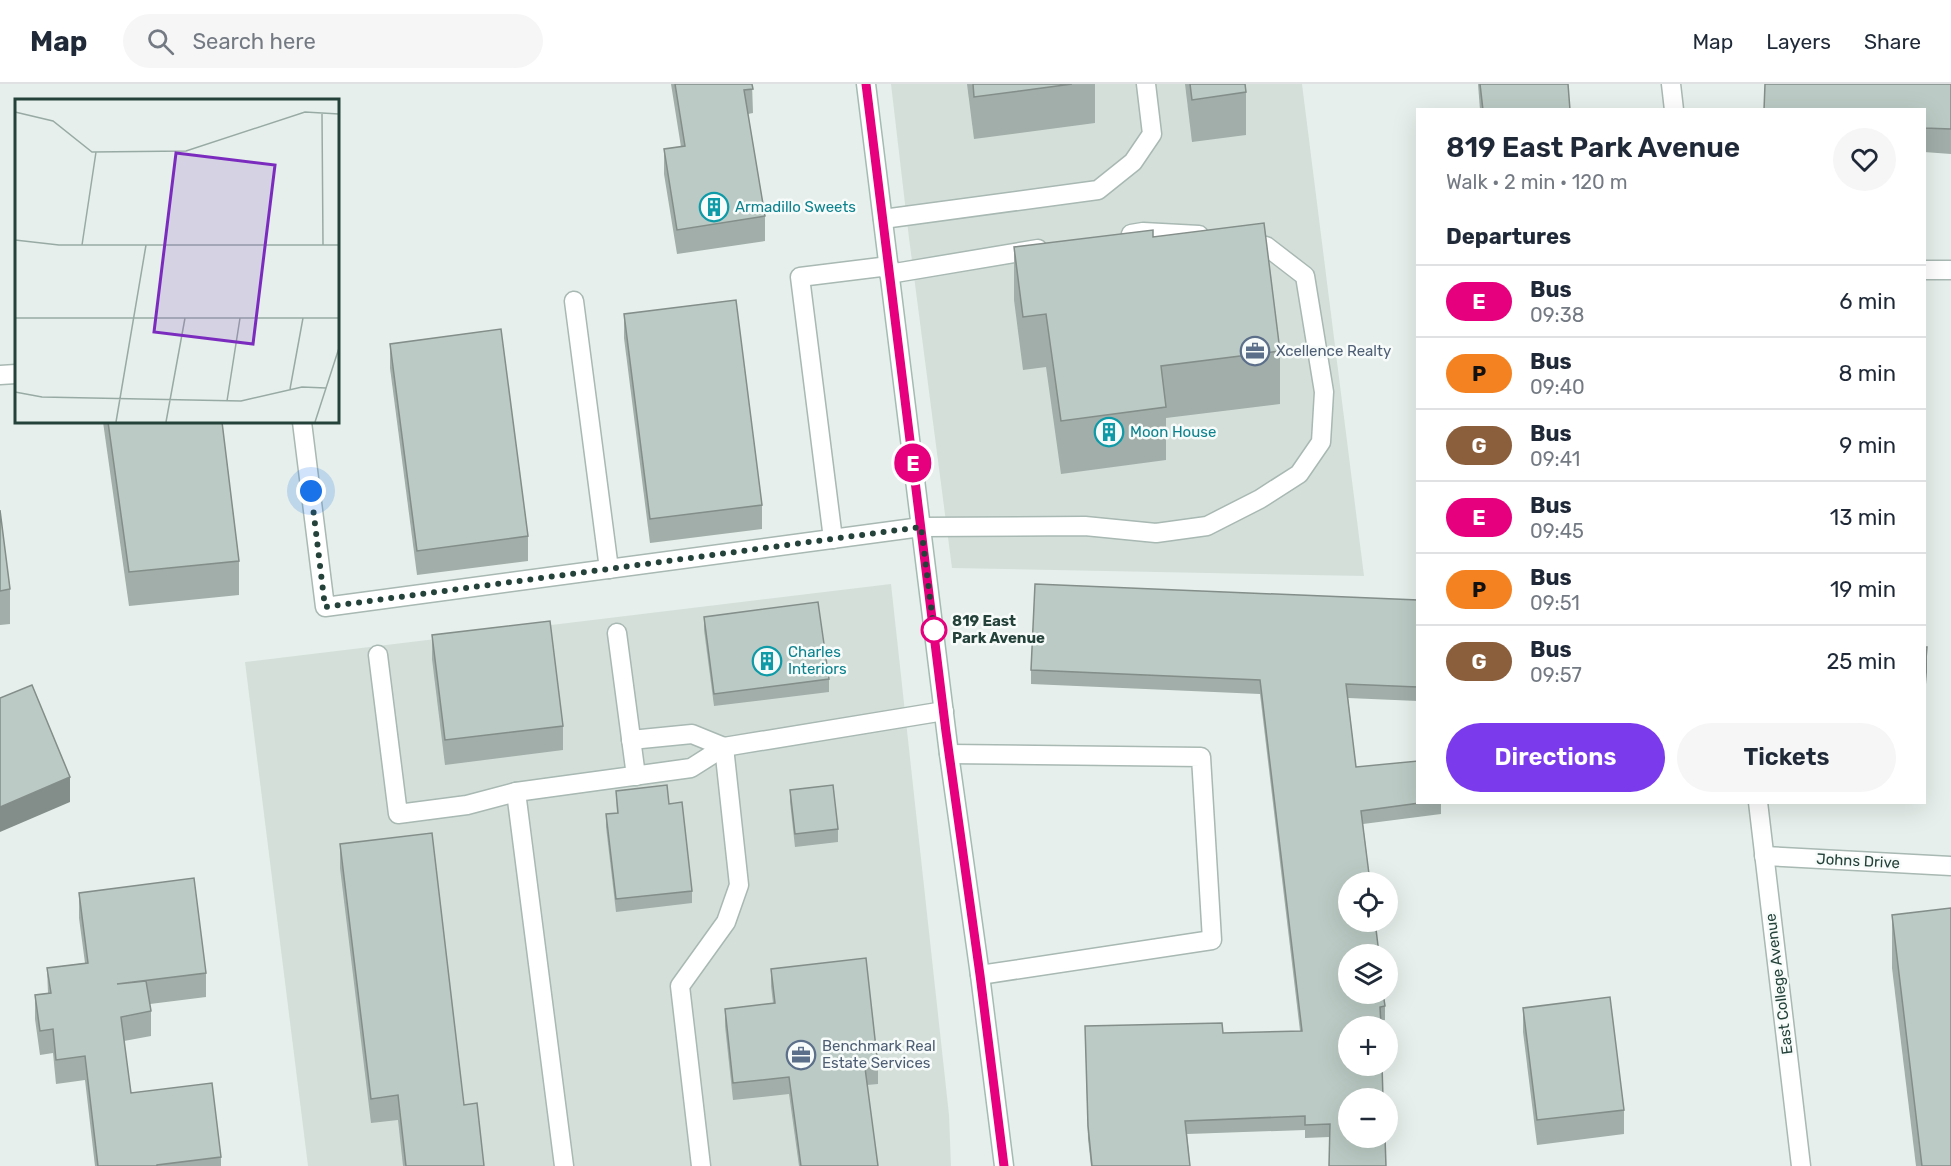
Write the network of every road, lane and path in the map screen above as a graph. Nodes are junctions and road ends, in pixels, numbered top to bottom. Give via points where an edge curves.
1 (866, 84) edge
2 (1146, 84) edge
3 (1671, 84) edge
4 (1674, 108) edge
5 (883, 219) junction
6 (1109, 238) edge
7 (1051, 247) edge
8 (889, 270) junction
9 (1926, 270) edge
10 (1951, 270) edge
11 (574, 301) dead end
12 (15, 374) edge
13 (0, 375) edge
14 (302, 423) edge
15 (921, 527) junction
16 (833, 539) junction
17 (609, 569) junction
18 (617, 633) dead end
19 (378, 655) dead end
20 (944, 711) junction
21 (631, 740) junction
22 (724, 747) junction
23 (949, 754) junction
24 (636, 776) junction
25 (516, 792) junction
26 (1758, 804) edge
27 (1764, 856) junction
28 (1951, 866) edge
29 (980, 975) junction
30 (564, 1166) edge
31 (701, 1166) edge
32 (1004, 1166) edge
33 (1801, 1166) edge

1 - 5 street
2 - 5 street via 1152,134 1133,162 1098,190
3 - 4 street
5 - 8 street
6 - 15 street via 1143,232 1220,237 1266,246 1305,276 1324,392 1321,442 1299,474 1207,526 1156,533 1085,526
7 - 8 street
8 - 15 street
8 - 16 street via 800,277
9 - 10 street
11 - 17 street
12 - 13 street
14 - 17 street via 325,607
15 - 16 street
15 - 20 street
16 - 17 street
18 - 21 street
19 - 25 street via 398,814 467,805
20 - 22 street
20 - 23 street
21 - 22 street via 692,734
21 - 24 street
22 - 24 street via 691,768
22 - 31 street via 739,885 726,922 680,986
23 - 29 street
23 - 29 street via 1201,757 1212,940
24 - 25 street
25 - 30 street
26 - 27 street, East College Avenue
27 - 28 street, Johns Drive
27 - 33 street, East College Avenue
29 - 32 street

